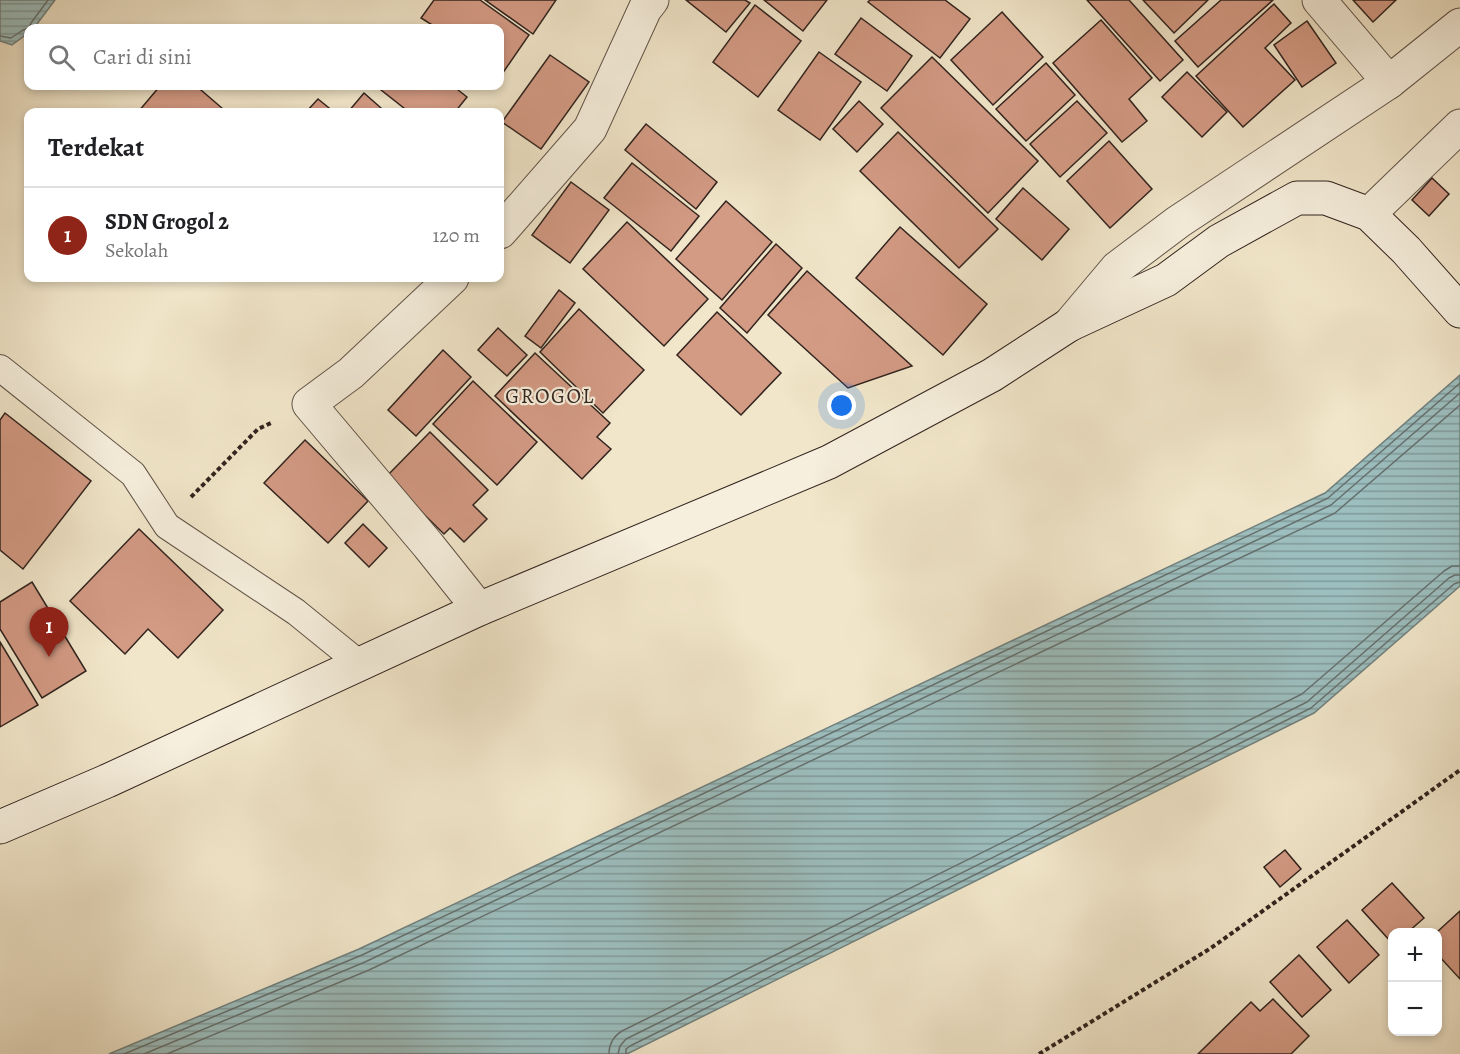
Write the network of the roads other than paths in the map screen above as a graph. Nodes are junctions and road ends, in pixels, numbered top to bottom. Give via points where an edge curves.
1 (652, 0) edge
2 (1319, 0) edge
3 (1460, 25) edge
4 (1389, 82) junction
5 (1460, 126) edge
6 (1369, 214) junction
7 (504, 228) edge
8 (448, 282) edge
9 (1460, 311) edge
10 (1069, 325) junction
11 (0, 368) edge
12 (478, 609) junction
13 (360, 664) junction
14 (0, 827) edge

1 - 7 main road via 590,129
2 - 4 main road
3 - 4 main road
4 - 10 main road via 1178,222 1117,268
5 - 6 main road
6 - 9 main road
6 - 10 main road via 1326,198 1297,198 1219,241 1166,280
8 - 12 main road via 351,373 309,404
10 - 12 main road via 992,375 830,462
11 - 13 lane via 133,474 167,526 296,612
12 - 13 main road
13 - 14 main road

